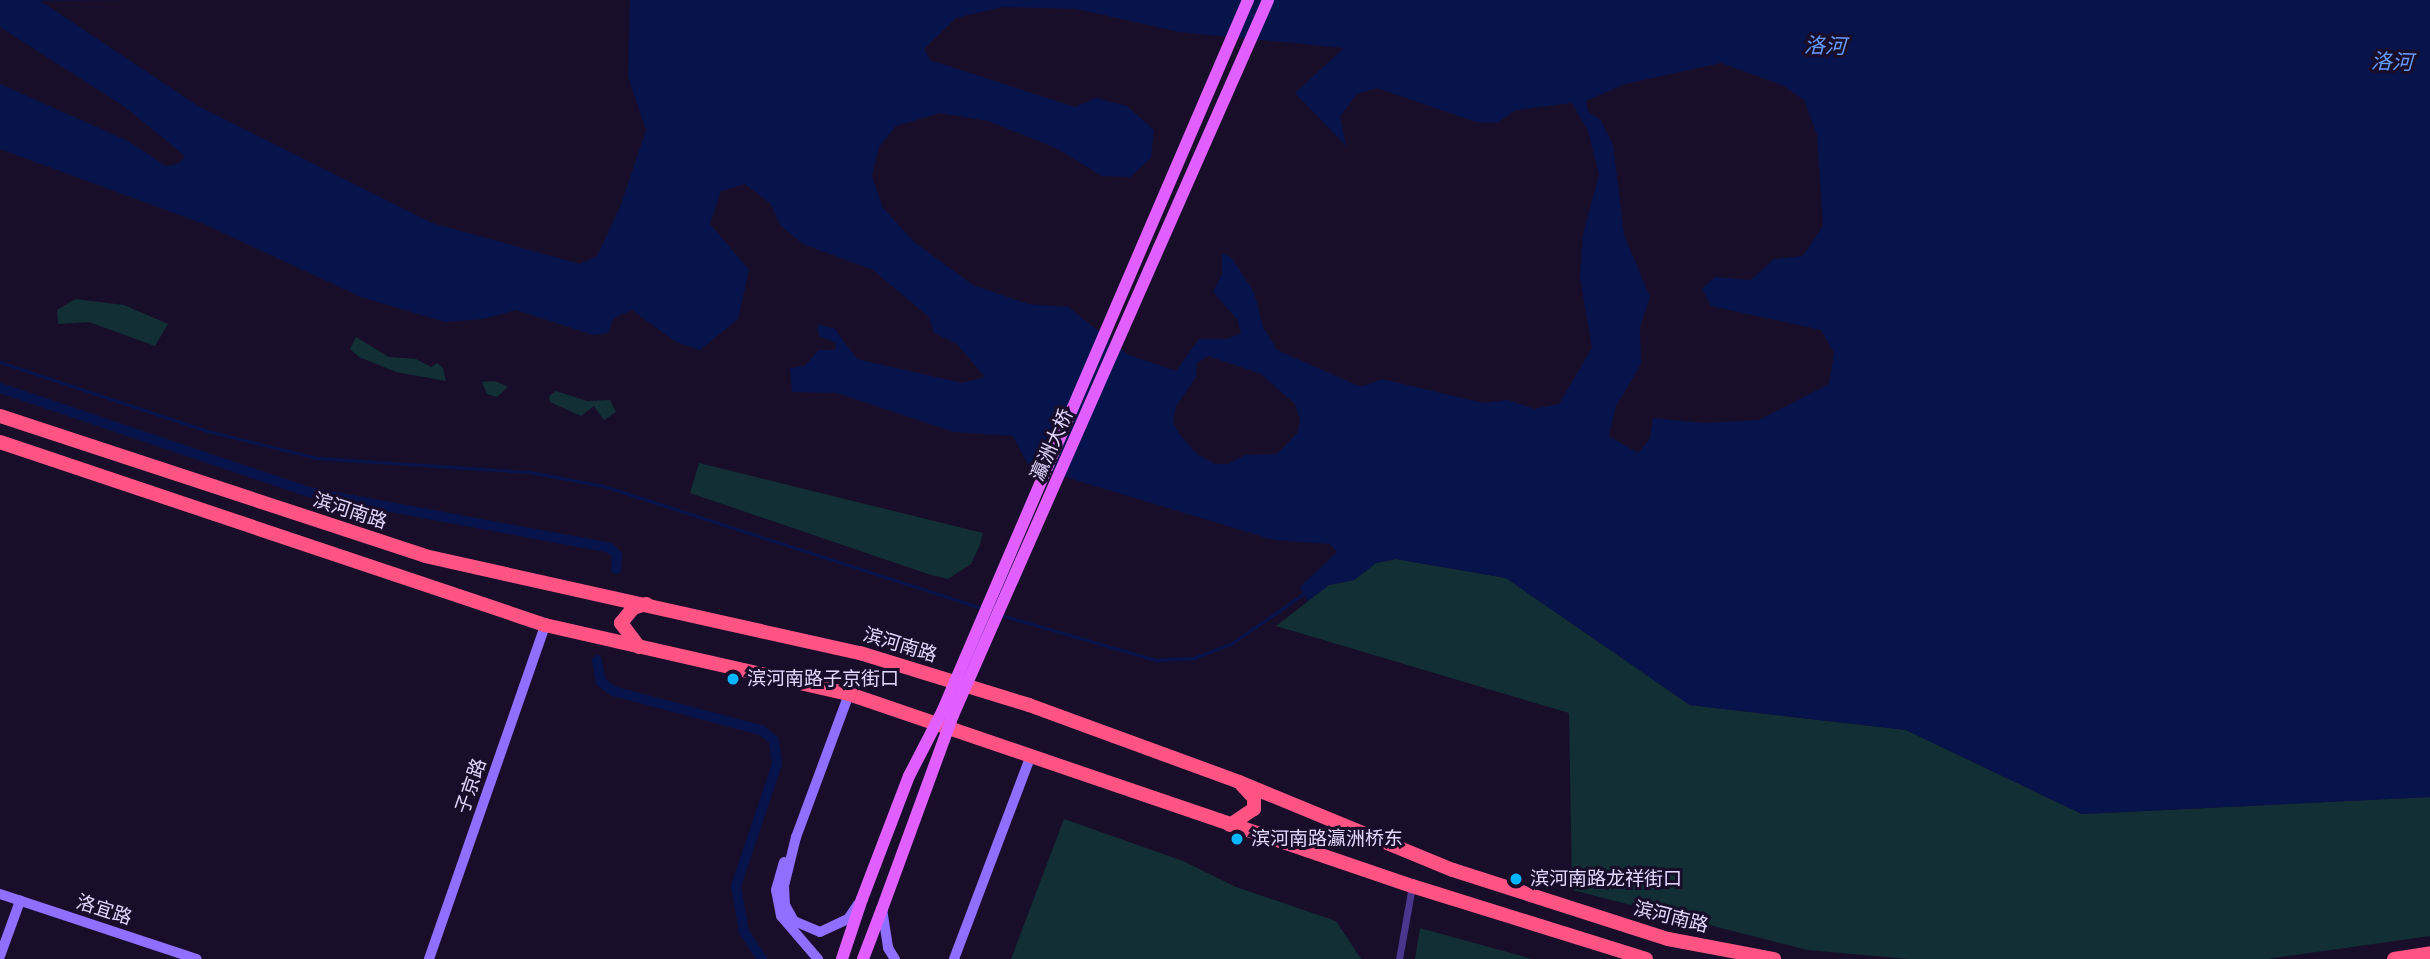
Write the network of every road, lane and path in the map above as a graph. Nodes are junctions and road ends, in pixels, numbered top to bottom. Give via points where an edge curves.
1 (1248, 0) edge
2 (1268, 0) edge
3 (0, 416) edge
4 (0, 442) edge
5 (646, 604) junction
6 (545, 625) junction
7 (639, 648) junction
8 (849, 694) junction
9 (1030, 758) junction
10 (1239, 782) junction
11 (1230, 825) junction
12 (796, 837) junction
13 (1412, 886) junction
14 (0, 894) edge
15 (862, 900) junction
16 (0, 901) edge
17 (19, 904) junction
18 (882, 909) junction
19 (969, 923) junction
20 (2430, 953) edge
21 (0, 956) edge
22 (175, 959) edge
23 (197, 959) edge
24 (429, 959) edge
25 (818, 959) edge
26 (842, 959) edge
27 (863, 959) edge
28 (895, 959) edge
29 (944, 959) edge
30 (954, 959) edge
31 (1399, 959) edge
32 (1646, 959) edge
33 (1774, 959) edge
34 (2394, 959) edge

1 - 15 main road, 瀛洲大桥, bridge via 942,712 909,776
2 - 18 main road, 瀛洲大桥, bridge via 953,715
3 - 5 highway, 滨河南路 via 425,556
4 - 6 highway
5 - 7 highway via 633,608 621,623
5 - 10 highway, 滨河南路 via 860,653 1029,705
6 - 7 highway
6 - 24 street, 子京路
7 - 8 highway
8 - 9 highway
8 - 12 street
9 - 11 highway
9 - 19 street
10 - 11 highway via 1254,798 1254,809
10 - 33 highway, 滨河南路 via 1466,874 1668,939
11 - 13 highway
12 - 15 street via 784,886 785,905 794,921 820,932 833,929
12 - 25 street via 778,878 777,902 786,923
13 - 31 street
13 - 32 highway
14 - 17 street, 洛宜路
15 - 26 main road, 瀛洲大桥
16 - 17 street, 洛宜路
17 - 21 street
17 - 22 street, 洛宜路
17 - 23 street, 洛宜路
18 - 27 main road, 瀛洲大桥
18 - 28 street via 888,948
19 - 29 street
19 - 30 street
20 - 34 highway

